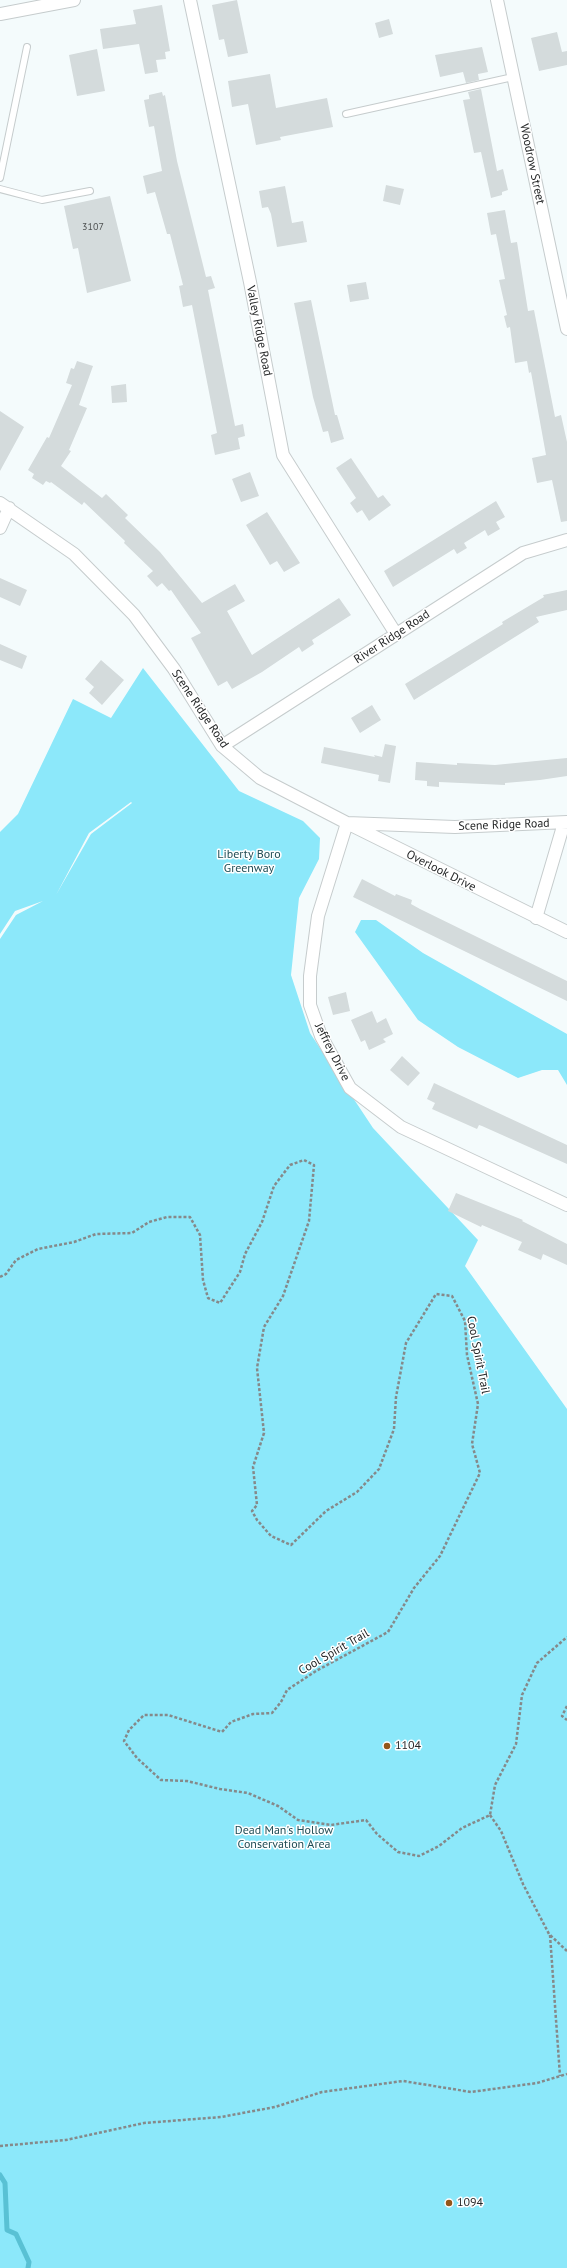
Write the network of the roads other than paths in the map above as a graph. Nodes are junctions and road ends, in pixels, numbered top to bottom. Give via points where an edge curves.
1 (74, 0) edge
2 (190, 0) edge
3 (497, 0) edge
4 (0, 14) edge
5 (27, 47) dead end
6 (513, 77) junction
7 (346, 114) dead end
8 (0, 178) edge
9 (0, 189) edge
10 (90, 191) dead end
11 (567, 329) edge
12 (4, 505) edge
13 (0, 528) edge
14 (567, 540) edge
15 (396, 634) junction
16 (222, 746) junction
17 (566, 822) edge
18 (347, 823) junction
19 (536, 918) junction
20 (567, 932) edge
21 (567, 1205) edge

1 - 4 street
2 - 15 street, Valley Ridge Road via 250,282 283,455
3 - 6 street, Woodrow Street
5 - 8 lane
6 - 7 lane
6 - 11 street, Woodrow Street
9 - 10 lane via 42,200
12 - 13 street
12 - 16 street, Scene Ridge Road via 74,554 134,615 174,669
14 - 15 street, River Ridge Road via 523,553
15 - 16 street, River Ridge Road
16 - 18 street, Scene Ridge Road via 260,778
17 - 18 street, Scene Ridge Road via 455,827
17 - 19 street
18 - 19 street, Overlook Drive
18 - 21 street, Jeffrey Drive via 318,916 310,976 310,1005 321,1036 350,1088 401,1127
19 - 20 street, Overlook Drive

